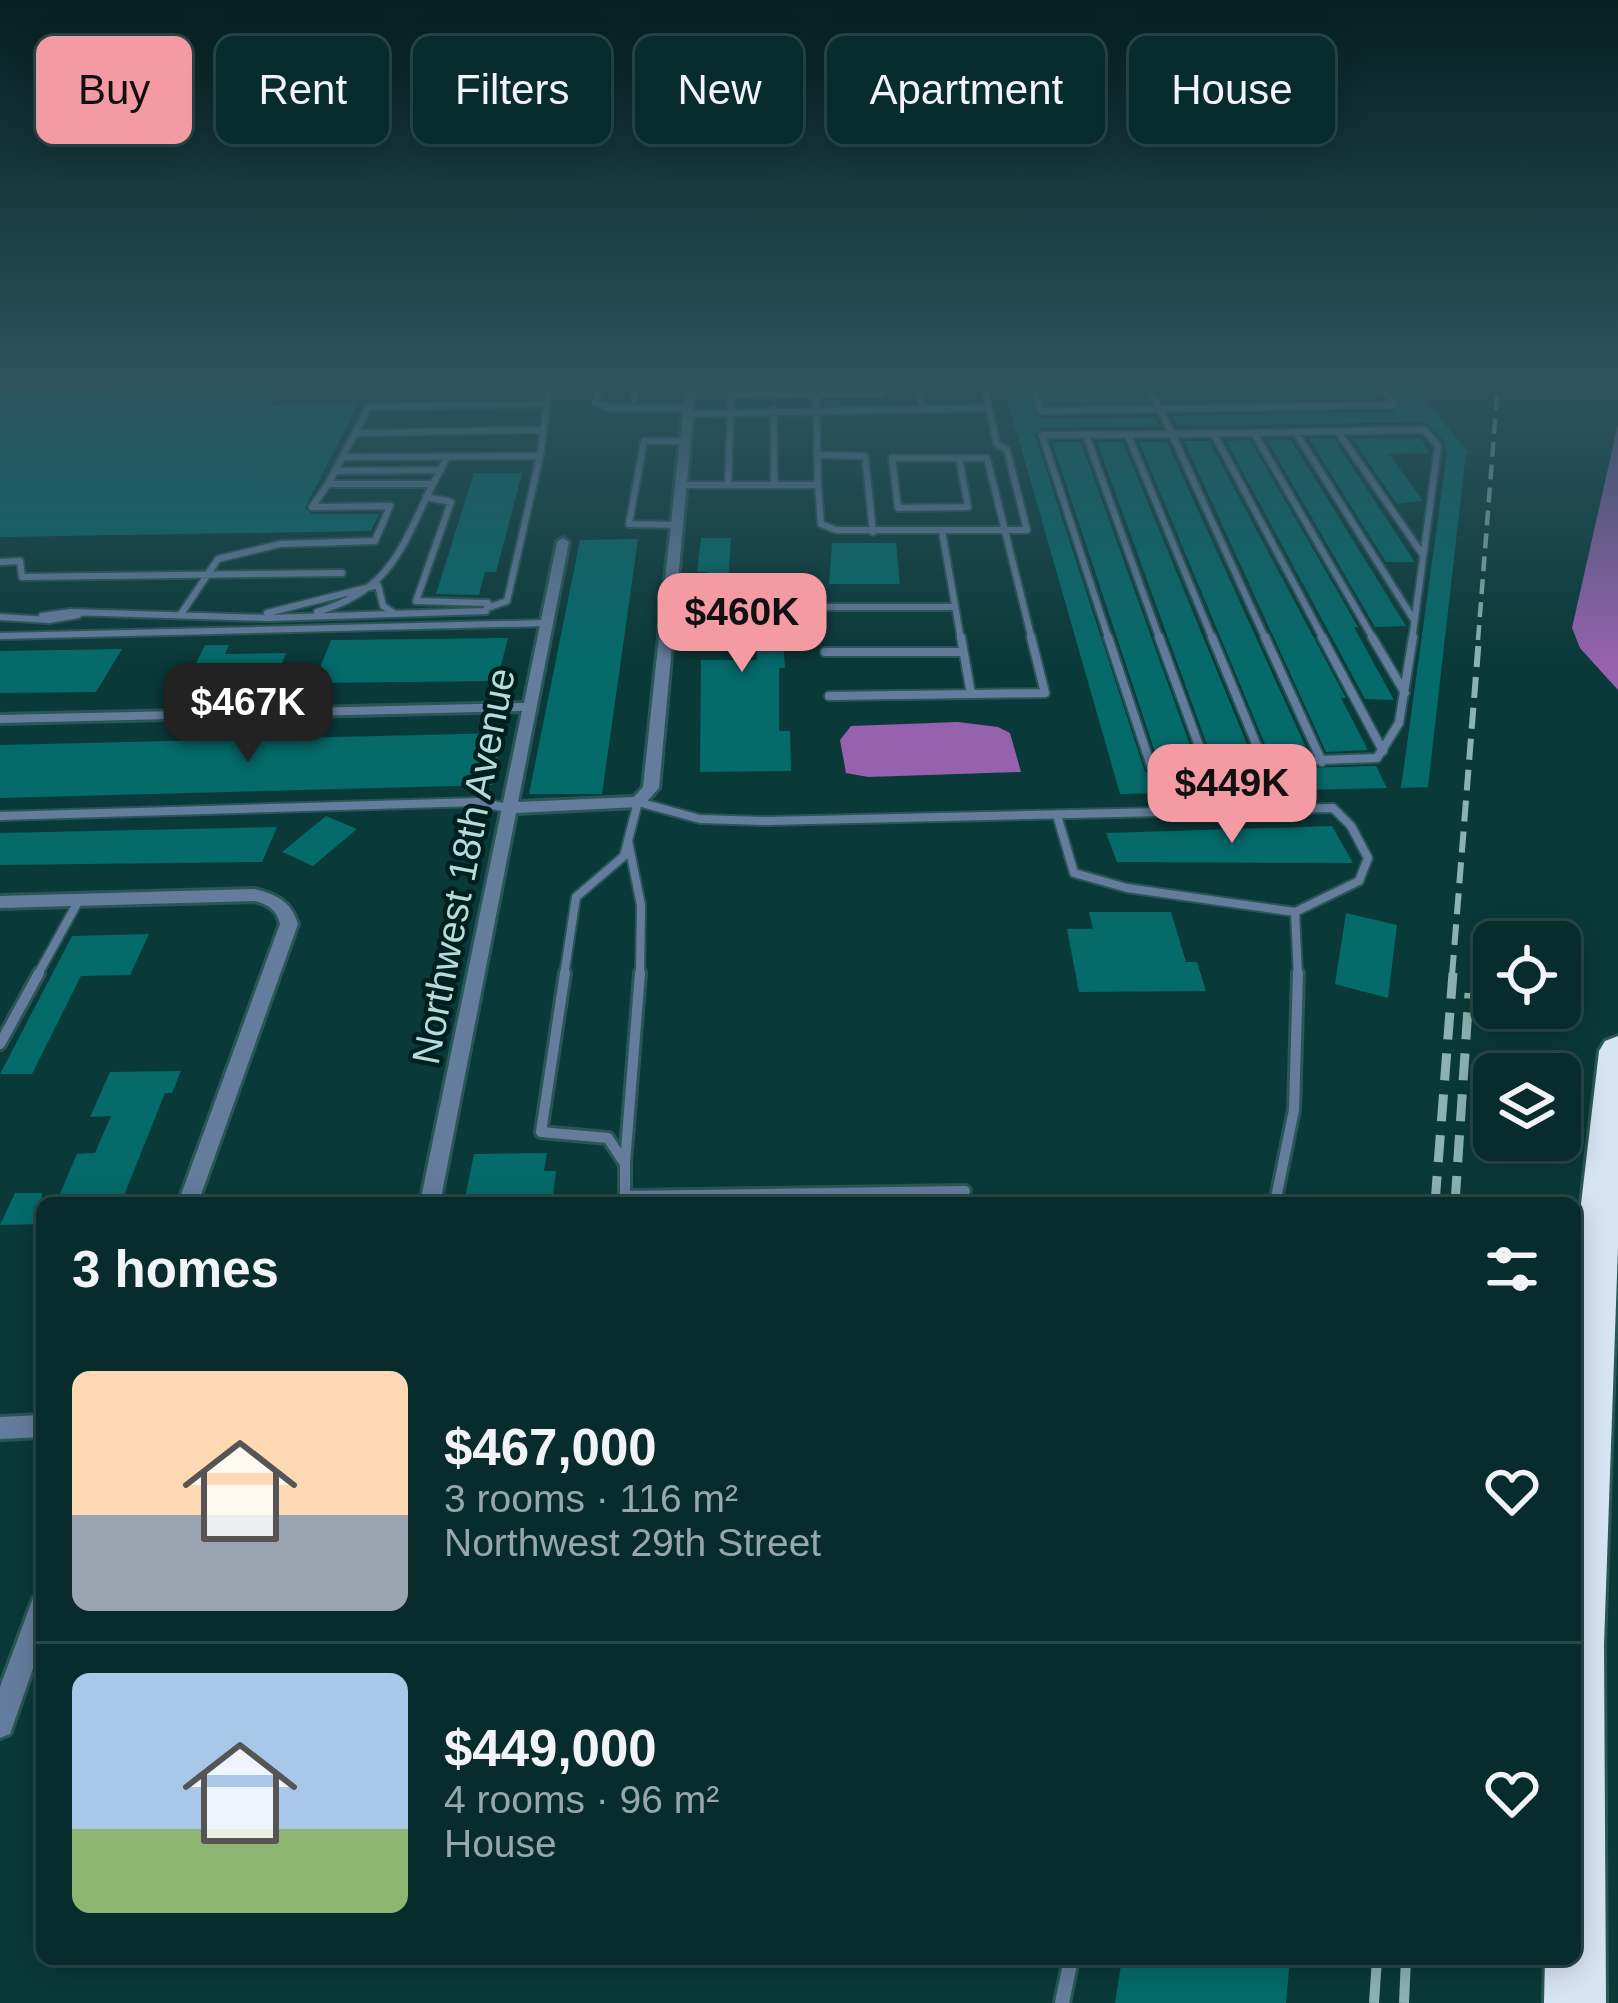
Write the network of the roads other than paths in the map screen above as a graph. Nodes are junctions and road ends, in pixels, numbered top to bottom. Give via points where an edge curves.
1 (332, 476) edge
2 (437, 476) edge
3 (535, 476) edge
4 (638, 476) edge
5 (683, 476) edge
6 (729, 476) edge
7 (774, 476) edge
8 (818, 476) edge
9 (868, 476) edge
10 (894, 476) edge
11 (962, 476) edge
12 (992, 476) edge
13 (1014, 476) edge
14 (1056, 476) edge
15 (1101, 476) edge
16 (1145, 476) edge
17 (1191, 476) edge
18 (1237, 476) edge
19 (1279, 476) edge
20 (1323, 476) edge
21 (1368, 476) edge
22 (1434, 476) edge
23 (328, 484) junction
24 (433, 484) junction
25 (682, 485) junction
26 (728, 485) junction
27 (774, 485) junction
28 (818, 485) junction
29 (426, 497) junction
30 (678, 525) junction
31 (942, 531) junction
32 (1005, 531) junction
33 (873, 532) junction
34 (563, 542) dead end
35 (1423, 555) junction
36 (0, 562) edge
37 (342, 573) dead end
38 (208, 574) junction
39 (378, 585) junction
40 (822, 607) dead end
41 (956, 607) junction
42 (490, 608) junction
43 (181, 614) junction
44 (242, 614) junction
45 (395, 614) junction
46 (0, 617) edge
47 (295, 617) junction
48 (1414, 620) junction
49 (546, 623) junction
50 (0, 636) edge
51 (825, 652) dead end
52 (964, 652) junction
53 (971, 694) junction
54 (1405, 694) junction
55 (830, 696) dead end
56 (528, 707) junction
57 (0, 719) edge
58 (1383, 751) junction
59 (1322, 762) junction
60 (1264, 764) junction
61 (1206, 765) junction
62 (638, 802) junction
63 (508, 808) junction
64 (1057, 814) junction
65 (0, 816) edge
66 (628, 841) junction
67 (79, 900) junction
68 (0, 902) edge
69 (1295, 912) junction
70 (0, 1044) edge
71 (1618, 1051) edge
72 (625, 1164) junction
73 (965, 1191) dead end
74 (190, 1197) edge
75 (431, 1197) edge
76 (625, 1197) edge
77 (710, 1197) edge
78 (1276, 1197) edge
79 (36, 1426) edge
80 (0, 1428) edge
81 (36, 1624) edge
82 (1581, 1635) edge
83 (0, 1724) edge
84 (1070, 1965) edge
85 (1576, 1965) edge
86 (1062, 2003) edge
87 (1575, 2003) edge

1 - 23 lane
2 - 24 lane
3 - 42 lane via 507,601
4 - 30 lane via 629,524
5 - 25 street
6 - 26 lane
7 - 27 lane
8 - 28 lane
9 - 33 lane
10 - 11 lane via 898,508 968,507
12 - 32 lane
13 - 32 lane via 1027,530
14 - 61 lane via 1151,766
15 - 61 lane
16 - 60 lane
17 - 59 lane
18 - 58 lane
19 - 54 lane
20 - 48 lane
21 - 35 lane
22 - 35 lane
23 - 24 lane
23 - 38 lane via 312,507 390,506 375,541 280,544 218,559
24 - 29 lane
25 - 26 lane
25 - 30 street
26 - 27 lane
27 - 28 lane
28 - 33 lane via 820,524
29 - 39 lane
29 - 42 lane via 451,502 416,601
30 - 62 street via 651,788
31 - 32 lane
31 - 33 lane
31 - 41 lane
32 - 53 lane via 1045,693
34 - 49 street, Northwest 18th Avenue
35 - 48 lane
36 - 38 lane via 20,561 22,577
37 - 38 lane
38 - 43 lane
39 - 44 lane
39 - 45 lane via 383,606
39 - 47 lane via 356,601
40 - 41 lane
41 - 52 lane
42 - 45 lane
43 - 44 lane
43 - 46 lane
44 - 47 lane
45 - 47 lane
48 - 54 lane
49 - 50 lane
49 - 56 street, Northwest 18th Avenue
51 - 52 lane
52 - 53 lane
53 - 55 lane
54 - 58 lane
56 - 57 street
56 - 63 street, Northwest 18th Avenue
58 - 59 lane via 1368,761
59 - 60 lane
60 - 61 lane
62 - 63 street
62 - 64 lane via 700,819
62 - 66 lane
63 - 65 lane via 477,802
63 - 75 street, Northwest 18th Avenue
64 - 69 lane via 1074,873
64 - 69 lane via 1333,808 1368,858 1358,881
66 - 72 lane via 641,932
66 - 72 lane via 624,856 576,897 541,1132 608,1138
67 - 68 street
67 - 70 lane
67 - 74 street via 255,895 286,910 290,924
69 - 78 lane via 1294,1110
71 - 82 highway via 1597,1237
72 - 76 lane
73 - 77 lane
79 - 80 street
81 - 83 street
84 - 86 lane
85 - 87 highway

